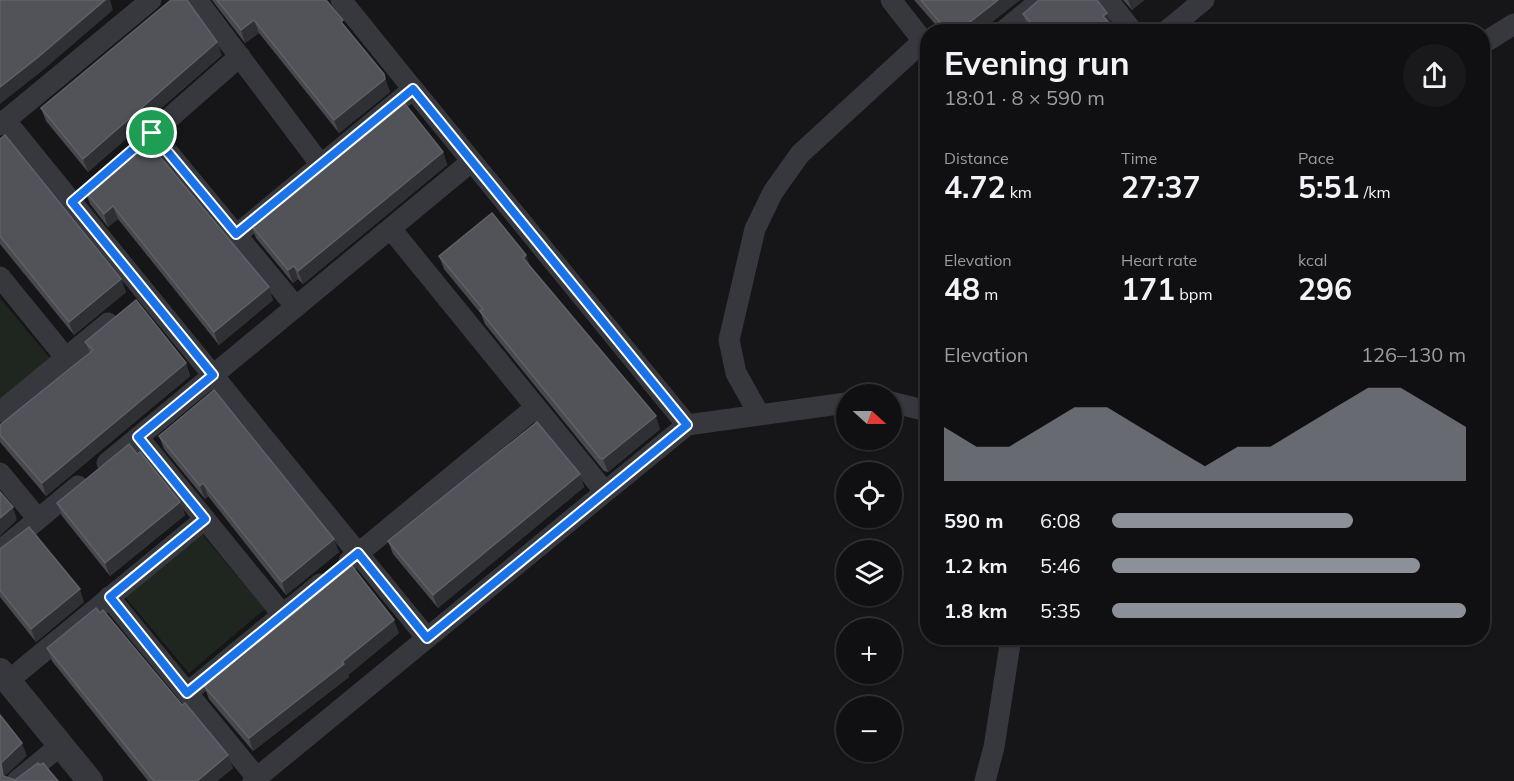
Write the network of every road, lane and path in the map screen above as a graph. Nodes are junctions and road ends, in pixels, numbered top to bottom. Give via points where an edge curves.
1 (152, 0) edge
2 (197, 0) edge
3 (341, 0) edge
4 (891, 0) edge
5 (1041, 0) edge
6 (1108, 0) edge
7 (1204, 0) edge
8 (1012, 24) edge
9 (1127, 24) edge
10 (1175, 24) edge
11 (1514, 24) edge
12 (920, 37) edge
13 (1490, 39) edge
14 (920, 47) edge
15 (240, 56) junction
16 (413, 89) junction
17 (3, 122) edge
18 (152, 133) junction
19 (125, 156) edge
20 (472, 161) junction
21 (321, 165) junction
22 (90, 187) edge
23 (72, 202) junction
24 (392, 229) junction
25 (236, 234) junction
26 (0, 277) edge
27 (146, 292) junction
28 (296, 307) junction
29 (66, 358) junction
30 (213, 375) junction
31 (836, 404) edge
32 (902, 405) edge
33 (536, 407) junction
34 (920, 409) edge
35 (0, 412) edge
36 (759, 414) junction
37 (687, 425) junction
38 (138, 437) junction
39 (0, 473) edge
40 (605, 492) junction
41 (38, 519) junction
42 (205, 519) junction
43 (0, 550) edge
44 (358, 553) junction
45 (110, 597) junction
46 (283, 615) junction
47 (427, 638) junction
48 (1010, 645) edge
49 (4, 676) edge
50 (187, 693) junction
51 (61, 745) junction
52 (255, 780) edge
53 (17, 781) edge
54 (90, 781) edge
55 (985, 781) edge

1 - 17 street
2 - 15 street
3 - 16 street
4 - 12 street
5 - 8 street
6 - 9 street
7 - 10 street
11 - 13 street
14 - 36 street via 800,154 772,192 755,229 729,340 736,373
15 - 18 street
15 - 21 street
16 - 20 street
16 - 21 street
17 - 23 street
18 - 19 street
18 - 25 street
20 - 24 street
20 - 37 street
21 - 25 street
22 - 23 street
23 - 27 street
24 - 28 street
24 - 33 street
25 - 28 street
26 - 29 street
27 - 29 street
27 - 30 street
28 - 30 street
29 - 35 street
30 - 38 street
30 - 44 street
31 - 36 street
32 - 34 street
33 - 40 street
33 - 44 street
36 - 37 street
37 - 40 street
38 - 41 street
38 - 42 street
39 - 41 street
40 - 47 street
41 - 43 street
42 - 45 street
42 - 46 street
44 - 46 street
44 - 47 street
45 - 49 street
45 - 50 street
46 - 50 street
47 - 52 street
48 - 55 street
49 - 51 street
50 - 52 street
51 - 53 street
51 - 54 street

